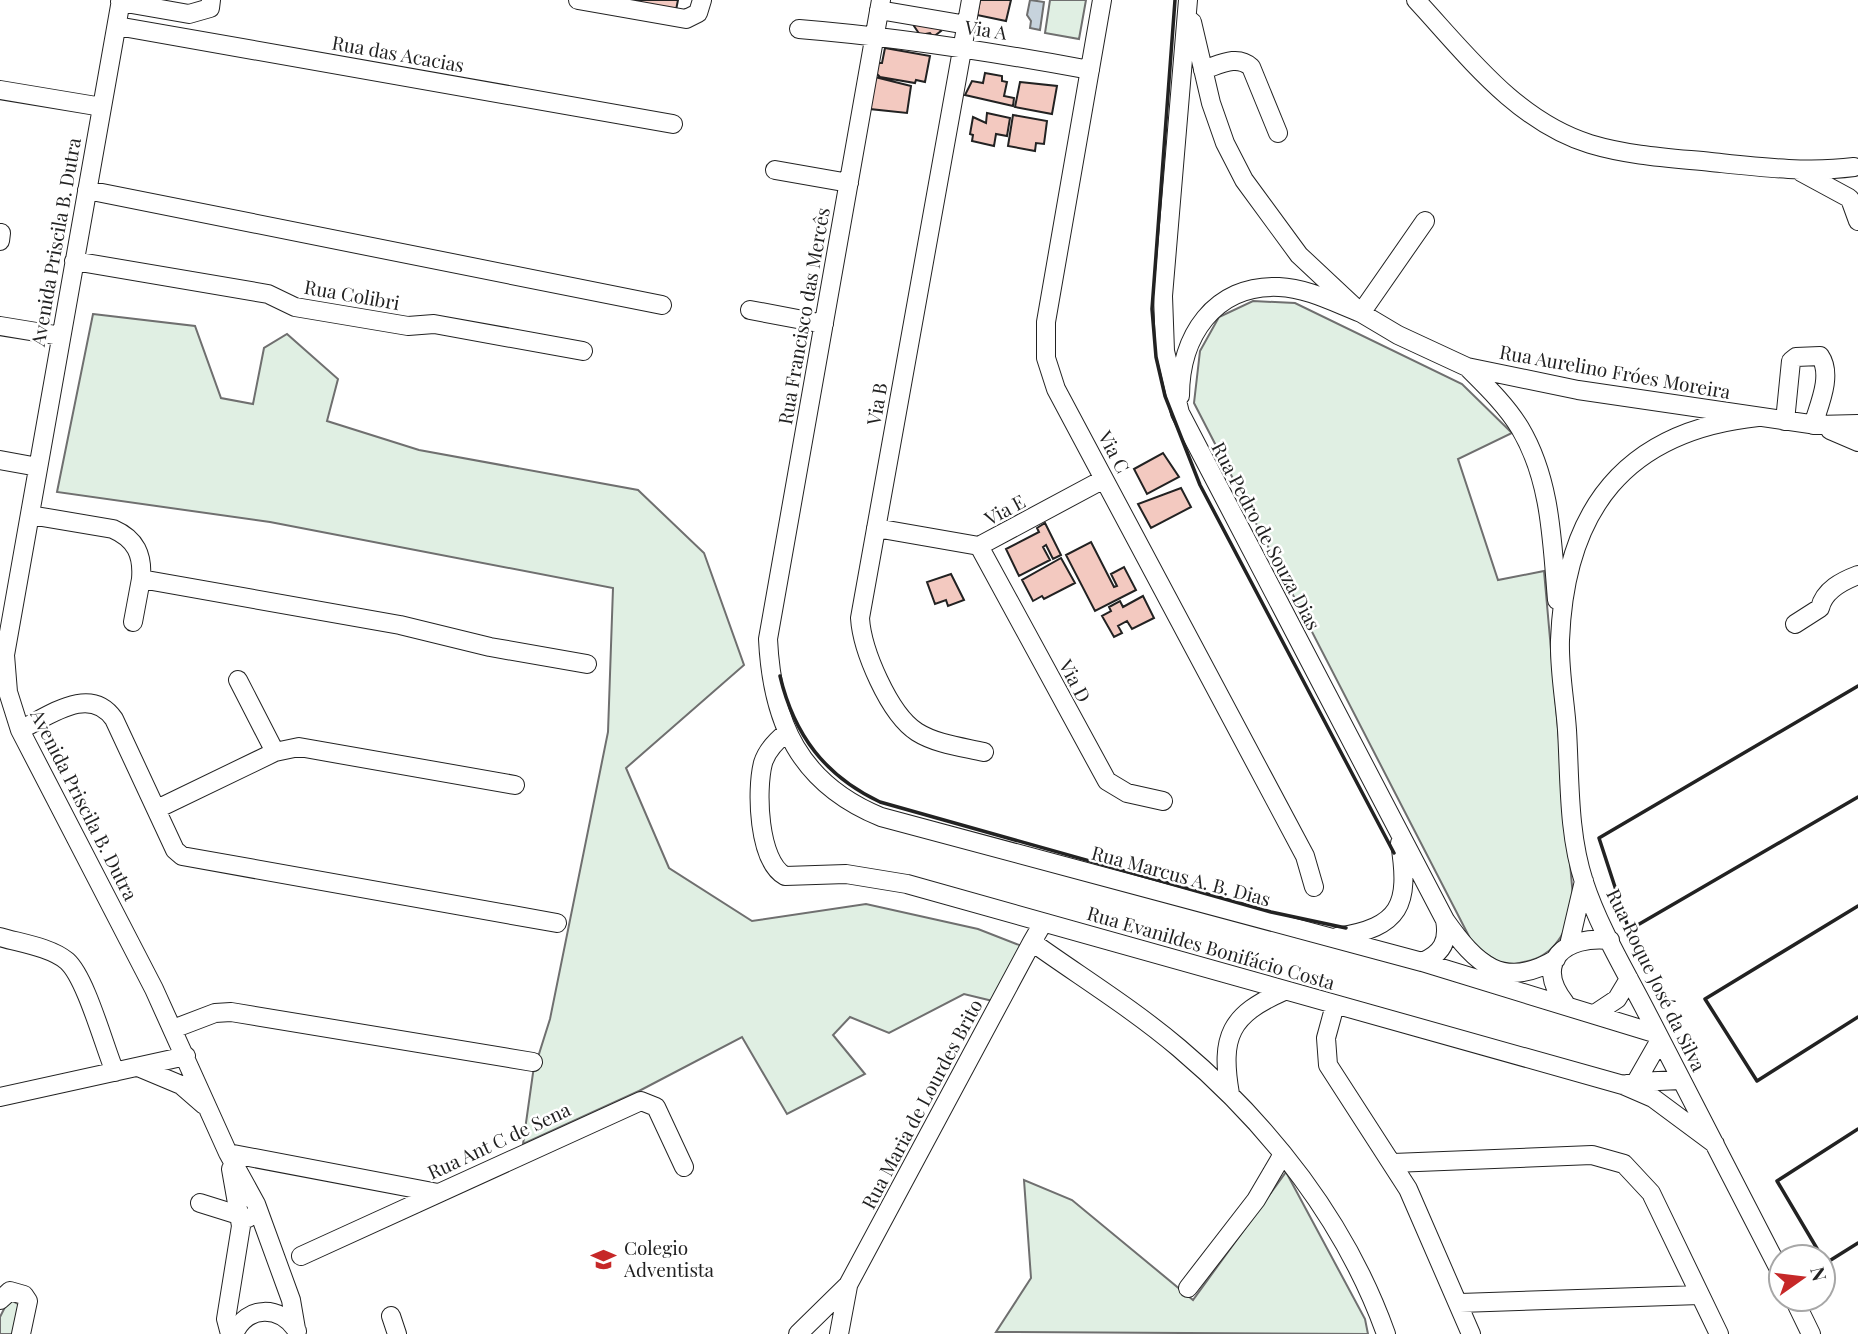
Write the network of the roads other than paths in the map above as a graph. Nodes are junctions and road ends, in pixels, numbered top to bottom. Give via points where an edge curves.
1 (211, 0) edge
2 (578, 0) edge
3 (702, 0) edge
4 (971, 0) edge
5 (1102, 0) edge
6 (1416, 0) edge
7 (121, 1) edge
8 (1188, 3) edge
9 (880, 5) edge
10 (967, 25) junction
11 (117, 26) junction
12 (799, 29) dead end
13 (875, 35) junction
14 (963, 48) junction
15 (1090, 69) junction
16 (1203, 70) junction
17 (0, 90) edge
18 (102, 107) junction
19 (673, 124) dead end
20 (1279, 133) dead end
21 (1857, 164) edge
22 (775, 170) dead end
23 (1794, 170) junction
24 (849, 183) junction
25 (87, 190) junction
26 (1853, 201) edge
27 (1425, 221) dead end
28 (1858, 221) edge
29 (74, 261) junction
30 (662, 305) dead end
31 (750, 310) dead end
32 (1361, 313) junction
33 (824, 324) junction
34 (0, 326) edge
35 (61, 336) junction
36 (583, 351) dead end
37 (1467, 367) junction
38 (1180, 413) junction
39 (1758, 417) junction
40 (1785, 421) junction
41 (1858, 424) edge
42 (1815, 425) junction
43 (1858, 442) edge
44 (0, 460) edge
45 (38, 467) junction
46 (1104, 479) junction
47 (30, 515) junction
48 (876, 528) junction
49 (979, 547) junction
50 (1858, 575) edge
51 (141, 579) junction
52 (133, 622) dead end
53 (1795, 624) dead end
54 (1560, 643) junction
55 (587, 664) dead end
56 (238, 680) dead end
57 (20, 730) junction
58 (786, 733) junction
59 (275, 752) junction
60 (984, 752) dead end
61 (515, 785) dead end
62 (1163, 801) dead end
63 (157, 809) junction
64 (1397, 827) junction
65 (1584, 881) junction
66 (1314, 887) dead end
67 (1399, 906) junction
68 (1443, 917) junction
69 (1386, 922) junction
70 (557, 923) dead end
71 (1043, 923) junction
72 (0, 937) edge
73 (1330, 938) junction
74 (1610, 940) junction
75 (1032, 942) junction
76 (1569, 944) junction
77 (1395, 956) junction
78 (1556, 959) junction
79 (1422, 962) junction
80 (1629, 979) junction
81 (1284, 991) junction
82 (1565, 1003) junction
83 (1335, 1006) junction
84 (1596, 1013) junction
85 (173, 1029) junction
86 (1659, 1037) junction
87 (178, 1058) junction
88 (534, 1062) dead end
89 (138, 1067) junction
90 (115, 1072) junction
91 (1629, 1083) junction
92 (1685, 1086) junction
93 (4, 1094) edge
94 (1230, 1094) junction
95 (1653, 1098) junction
96 (211, 1115) junction
97 (1715, 1144) junction
98 (228, 1153) junction
99 (1283, 1154) junction
100 (1393, 1163) junction
101 (684, 1167) dead end
102 (438, 1193) junction
103 (200, 1203) dead end
104 (240, 1213) junction
105 (265, 1229) junction
106 (1767, 1246) edge
107 (301, 1256) dead end
108 (848, 1285) junction
109 (1188, 1288) dead end
110 (1700, 1295) junction
111 (0, 1300) edge
112 (1460, 1303) junction
113 (1801, 1313) edge
114 (391, 1316) dead end
115 (298, 1332) edge
116 (21, 1334) edge
117 (232, 1334) edge
118 (397, 1334) edge
119 (798, 1334) edge
120 (839, 1334) edge
121 (1386, 1334) edge
122 (1471, 1334) edge
123 (1719, 1334) edge
124 (1811, 1334) edge

1 - 7 street via 210,8 189,14
2 - 3 street via 686,19 698,13
4 - 10 street, Via B
5 - 15 street, Via C
6 - 23 street via 1500,90 1561,132 1636,154
7 - 11 street, Avenida Priscila B. Dutra
8 - 16 street, Rua Aurelino Fróes Moreira
8 - 38 street, Rua Pedro de Souza Dias via 1163,296 1165,351
9 - 10 street
9 - 13 street, Rua Francisco das Mercês
10 - 14 street, Via B
11 - 18 street, Avenida Priscila B. Dutra
11 - 19 street, Rua das Acacias
12 - 13 street, Via A
13 - 14 street, Via A
13 - 24 street, Rua Francisco das Mercês
14 - 15 street, Via A
14 - 48 street, Via B
15 - 46 street, Via C via 1045,358
16 - 20 street via 1236,60 1246,62
16 - 32 street, Rua Aurelino Fróes Moreira via 1225,143 1259,202 1300,255
17 - 18 street
18 - 25 street, Avenida Priscila B. Dutra
21 - 23 street
21 - 26 street via 1846,178
22 - 24 street
23 - 26 street
24 - 33 street, Rua Francisco das Mercês
25 - 29 street, Avenida Priscila B. Dutra
25 - 30 street
26 - 28 street
27 - 32 street
29 - 35 street, Avenida Priscila B. Dutra
29 - 36 street, Rua Colibri via 268,294 295,307 408,326 434,324
31 - 33 street
32 - 37 street, Rua Aurelino Fróes Moreira
32 - 38 street via 1281,286 1255,287 1230,296 1209,311 1193,332 1183,360
33 - 58 street, Rua Francisco das Mercês via 768,639 774,692
34 - 35 street
35 - 45 street, Avenida Priscila B. Dutra
37 - 39 street, Rua Aurelino Fróes Moreira via 1540,384
37 - 54 street, Rua Roque José da Silva via 1520,426 1535,457 1550,520
38 - 64 street, Rua Pedro de Souza Dias
39 - 40 street, Rua Aurelino Fróes Moreira
39 - 54 street, Rua Roque José da Silva via 1727,420 1680,434 1656,446 1615,480 1598,501 1574,553
40 - 42 street, Rua Aurelino Fróes Moreira
40 - 42 street via 1791,361 1820,356 1825,383
41 - 42 street
42 - 43 street
44 - 45 street
45 - 47 street, Avenida Priscila B. Dutra
46 - 49 street, Via E
46 - 66 street, Via C via 1305,856
47 - 51 street via 125,534 139,554
47 - 57 street, Avenida Priscila B. Dutra via 5,655 8,692
48 - 49 street, Via E
48 - 60 street, Via B via 860,618 866,654 908,725 929,739
49 - 62 street, Via D via 1098,769 1117,788
50 - 53 street via 1827,592 1820,608
51 - 52 street
51 - 55 street via 388,622
54 - 65 street, Rua Roque José da Silva via 1572,819
56 - 59 street
57 - 63 street via 74,705 101,704 114,719
57 - 85 street, Avenida Priscila B. Dutra
58 - 71 street, Rua Evanildes Bonifácio Costa via 772,744 763,761 759,790 769,860 776,871 785,876 872,877
58 - 73 street, Rua Marcus A. B. Dias via 818,778 840,796 881,817
59 - 61 street via 299,747
59 - 63 street
63 - 70 street via 175,850 193,860
64 - 67 street via 1405,882
64 - 68 street, Rua Pedro de Souza Dias
65 - 74 street, Rua Roque José da Silva
65 - 76 street
67 - 68 street via 1420,901 1433,905
67 - 69 street
68 - 78 street, Rua Pedro de Souza Dias via 1467,952 1506,974 1538,970
68 - 79 street via 1447,933 1443,946
69 - 73 street via 1369,932
69 - 77 street via 1385,941
71 - 75 street, Rua Maria de Lourdes Brito
71 - 81 street, Rua Evanildes Bonifácio Costa
72 - 90 street via 69,963
73 - 77 street, Rua Marcus A. B. Dias
74 - 76 street via 1587,938
74 - 80 street, Rua Roque José da Silva
75 - 94 street via 1140,1018
75 - 108 street, Rua Maria de Lourdes Brito
76 - 78 street
77 - 79 street, Rua Marcus A. B. Dias
78 - 82 street via 1555,987
79 - 82 street, Rua Marcus A. B. Dias
80 - 84 street via 1617,999
80 - 86 street, Rua Roque José da Silva
81 - 83 street, Rua Evanildes Bonifácio Costa
81 - 94 street via 1245,1011 1233,1026 1226,1048
82 - 84 street, Rua Marcus A. B. Dias
83 - 91 street, Rua Evanildes Bonifácio Costa
83 - 100 street via 1326,1038 1328,1065
84 - 86 street, Rua Marcus A. B. Dias
85 - 87 street, Avenida Priscila B. Dutra
85 - 88 street via 215,1013 231,1012
86 - 91 street
86 - 92 street, Rua Roque José da Silva
87 - 89 street
87 - 96 street, Avenida Priscila B. Dutra via 197,1083
89 - 90 street
89 - 96 street via 181,1085
90 - 93 street
91 - 92 street
91 - 95 street
92 - 95 street
92 - 97 street, Rua Roque José da Silva
94 - 99 street
95 - 97 street
96 - 98 street, Avenida Priscila B. Dutra
97 - 106 street, Rua Roque José da Silva
98 - 102 street
98 - 104 street
98 - 105 street
99 - 109 street via 1256,1200
99 - 121 street via 1357,1265
100 - 110 street via 1592,1155 1624,1164 1651,1193
100 - 112 street
101 - 102 street, Rua Ant C de Sena via 656,1107 641,1101
102 - 107 street, Rua Ant C de Sena
103 - 104 street
104 - 105 street
104 - 117 street via 239,1249 226,1319
105 - 115 street
108 - 119 street, Rua Maria de Lourdes Brito
108 - 120 street, Rua Maria de Lourdes Brito
110 - 112 street
110 - 123 street
111 - 116 street via 10,1291 28,1301
112 - 122 street
113 - 124 street
114 - 118 street
115 - 117 street via 283,1315 265,1311 247,1317

